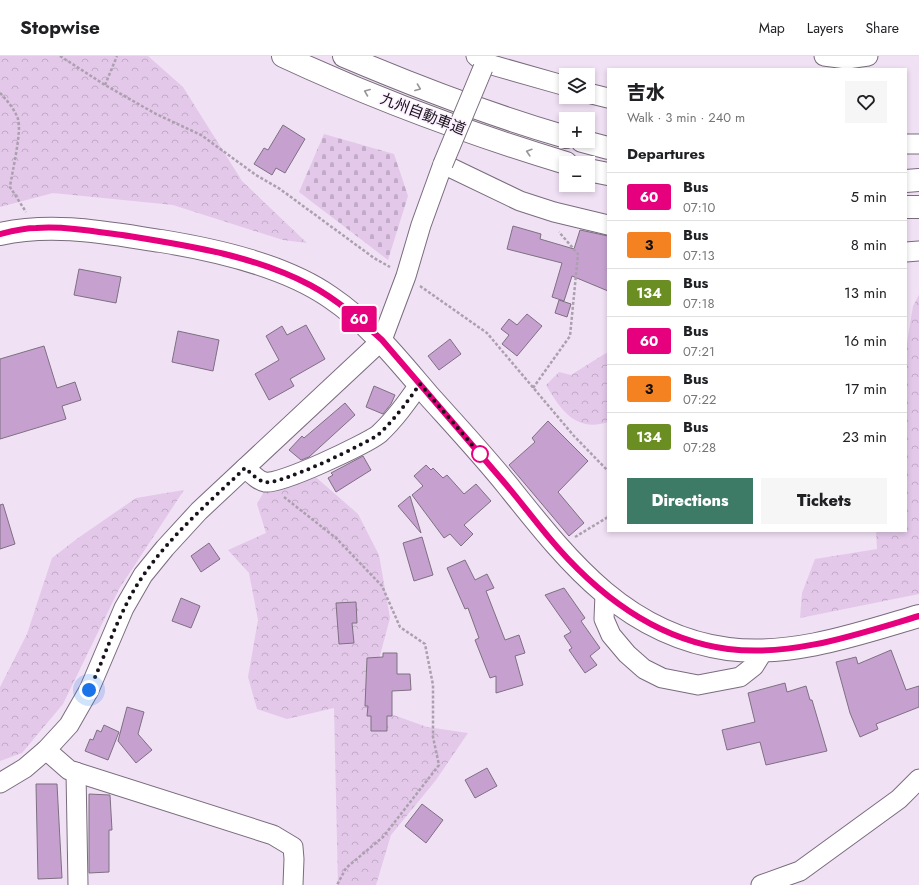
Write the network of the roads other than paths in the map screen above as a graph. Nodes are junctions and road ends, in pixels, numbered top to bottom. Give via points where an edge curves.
1 (283, 56) edge
2 (344, 56) edge
3 (824, 56) edge
4 (868, 56) edge
5 (483, 61) edge
6 (559, 84) edge
7 (595, 95) edge
8 (607, 98) edge
9 (559, 134) edge
10 (595, 144) edge
11 (907, 144) edge
12 (919, 144) edge
13 (607, 148) edge
14 (559, 161) edge
15 (443, 164) junction
16 (595, 171) edge
17 (607, 174) edge
18 (919, 180) edge
19 (907, 181) edge
20 (907, 207) edge
21 (919, 207) edge
22 (607, 225) edge
23 (0, 234) edge
24 (919, 251) edge
25 (907, 252) edge
26 (382, 340) junction
27 (420, 384) junction
28 (245, 468) junction
29 (605, 594) junction
30 (919, 616) edge
31 (764, 650) junction
32 (46, 750) junction
33 (76, 772) junction
34 (919, 779) edge
35 (0, 783) edge
36 (78, 885) edge
37 (293, 885) edge
38 (761, 885) edge

14 -> 1 main road, 九州自動車道 via 511,147 410,110
2 -> 9 main road, 九州自動車道 via 416,87
3 - 4 street via 847,59
5 - 6 street
5 - 15 street, bridge
7 - 8 street
10 - 13 main road
11 - 12 street
15 - 22 street via 520,201
15 - 26 street
16 - 17 main road
18 - 19 main road
20 - 21 main road
23 - 26 main road via 36,228 92,230 182,244 228,255 265,266 328,295 353,313
24 - 25 street
26 - 27 main road
26 - 28 street
27 - 28 street via 403,409 378,434 348,452 278,482 264,482
27 - 29 main road via 580,572
28 - 32 street via 199,511 143,575 124,608 89,690 69,725
29 - 31 main road via 628,612 660,629 694,642 729,649
29 - 31 street via 604,619 611,635 644,669 662,678 698,685 740,677 754,666
30 - 31 main road via 847,637 805,646
32 - 33 street via 69,770
32 - 35 street via 25,768
33 - 36 street
33 - 37 street via 273,835 293,846
34 - 38 street via 899,799 800,871

